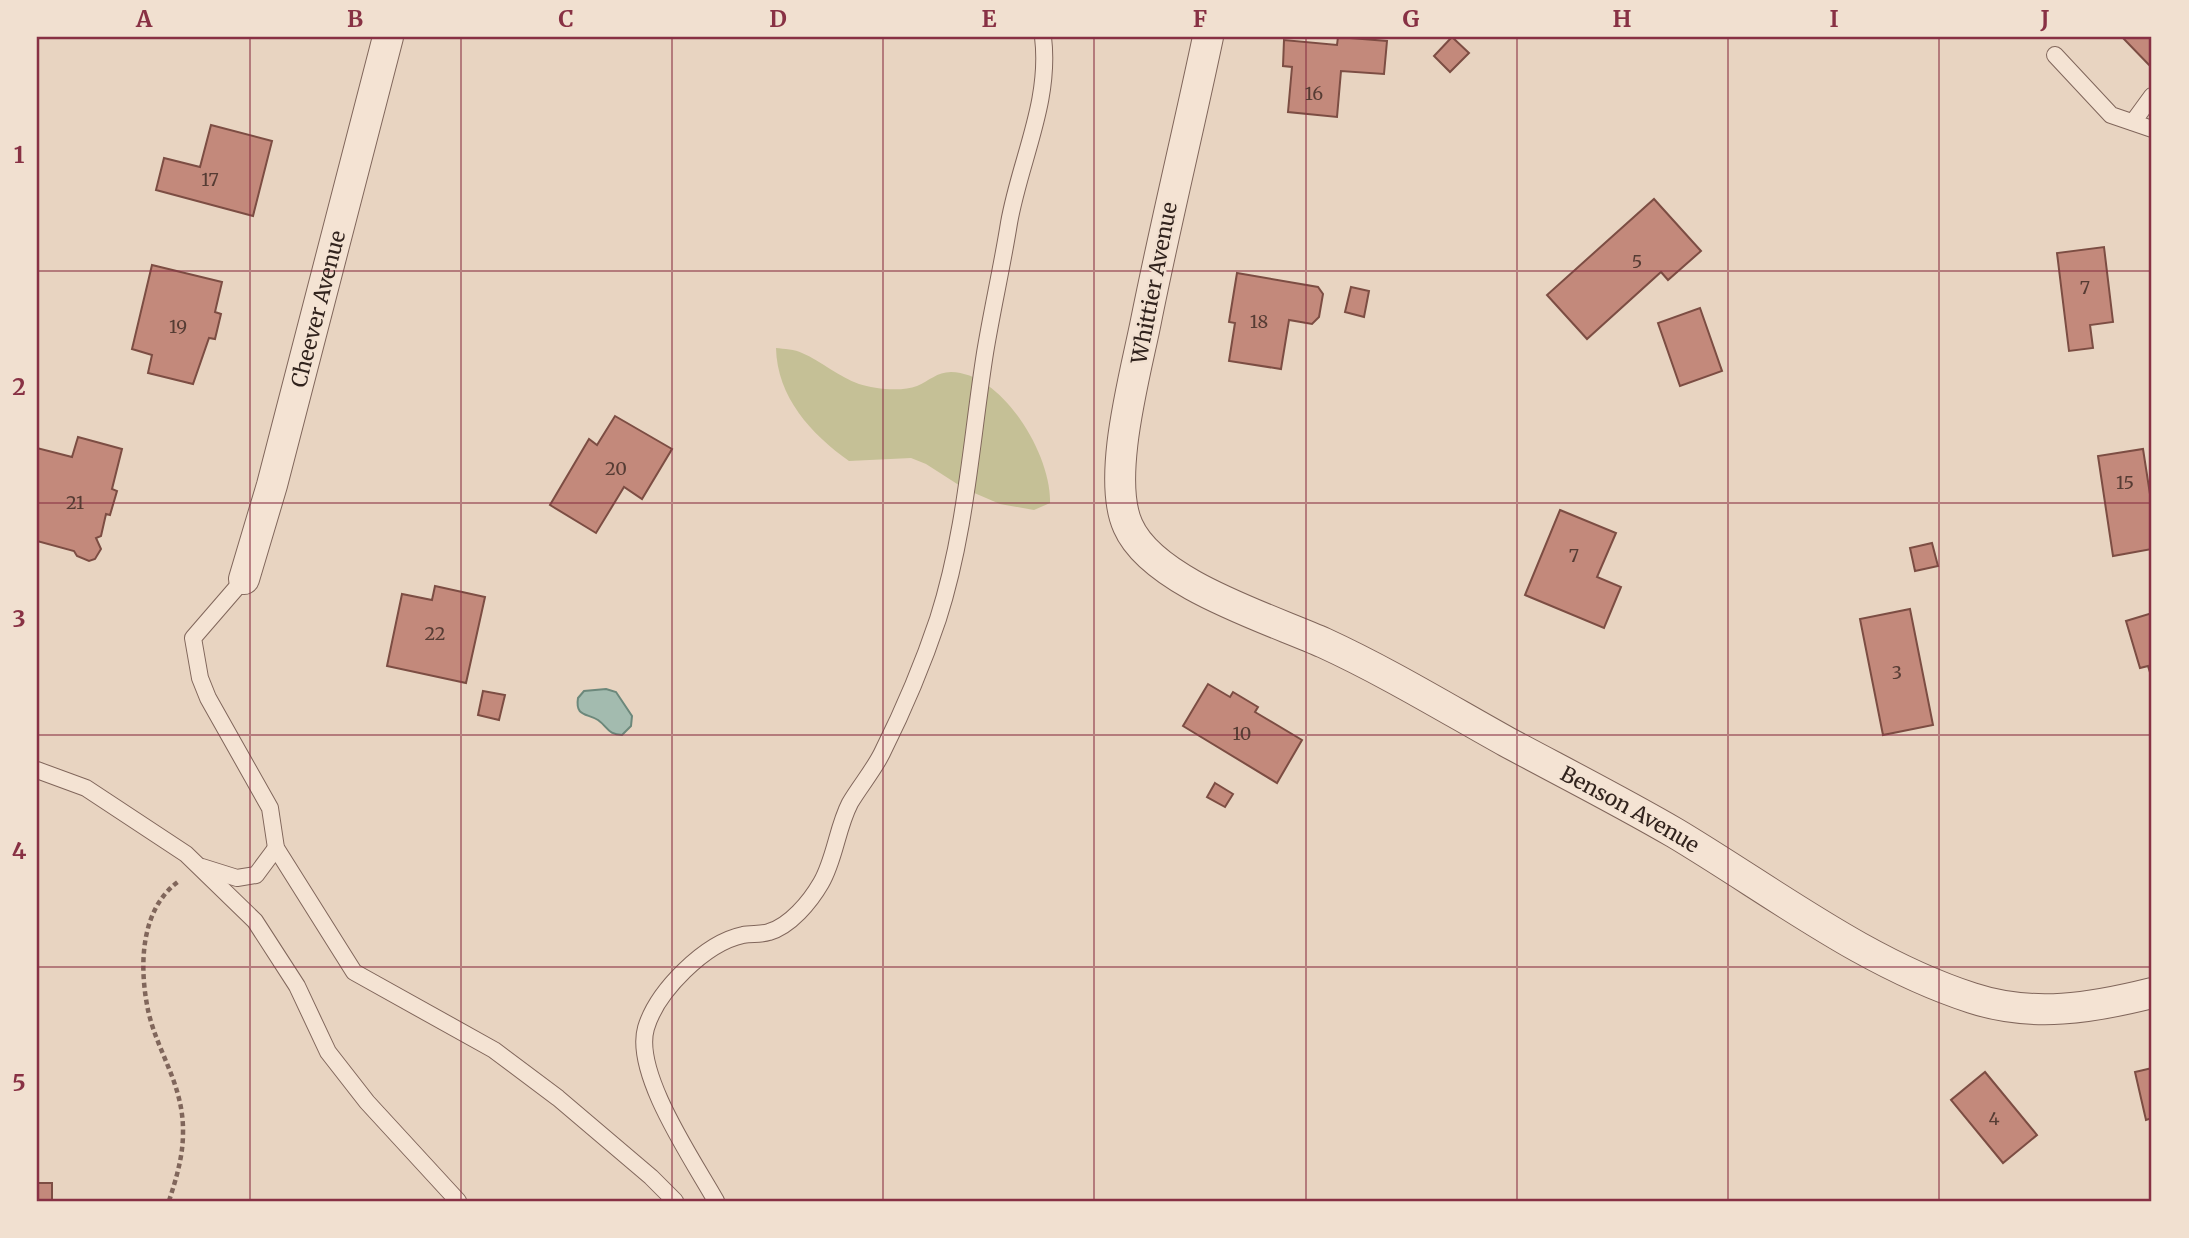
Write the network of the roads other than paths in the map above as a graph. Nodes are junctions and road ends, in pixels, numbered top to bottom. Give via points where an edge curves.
1 (388, 37) edge
2 (1043, 37) edge
3 (1208, 37) edge
4 (2055, 55) dead end
5 (2152, 96) edge
6 (2133, 122) junction
7 (2152, 128) edge
8 (1129, 530) joint
9 (244, 579) joint
10 (37, 770) edge
11 (276, 849) junction
12 (200, 867) junction
13 (2152, 993) edge
14 (458, 1201) edge
15 (675, 1201) edge
16 (716, 1201) edge

1 - 9 street, Cheever Avenue
2 - 16 lane via 1043,94 1016,192 985,351 960,538 928,646 881,755 848,806 822,883 797,913 772,932 742,935 701,957 670,986 646,1027 643,1050 651,1082
3 - 8 street, Whittier Avenue via 1125,425 1122,503
4 - 6 lane via 2111,115
5 - 6 lane
6 - 7 lane
8 - 13 street, Benson Avenue via 1162,567 1178,577 1423,694 1674,833 1823,926 1916,975 1987,1003 2049,1011
9 - 11 lane via 193,638 208,698 270,808
10 - 12 lane via 86,788
11 - 12 lane via 256,874 237,878
11 - 15 lane via 354,972 494,1050 558,1098
12 - 14 lane via 255,921 298,986 328,1052

